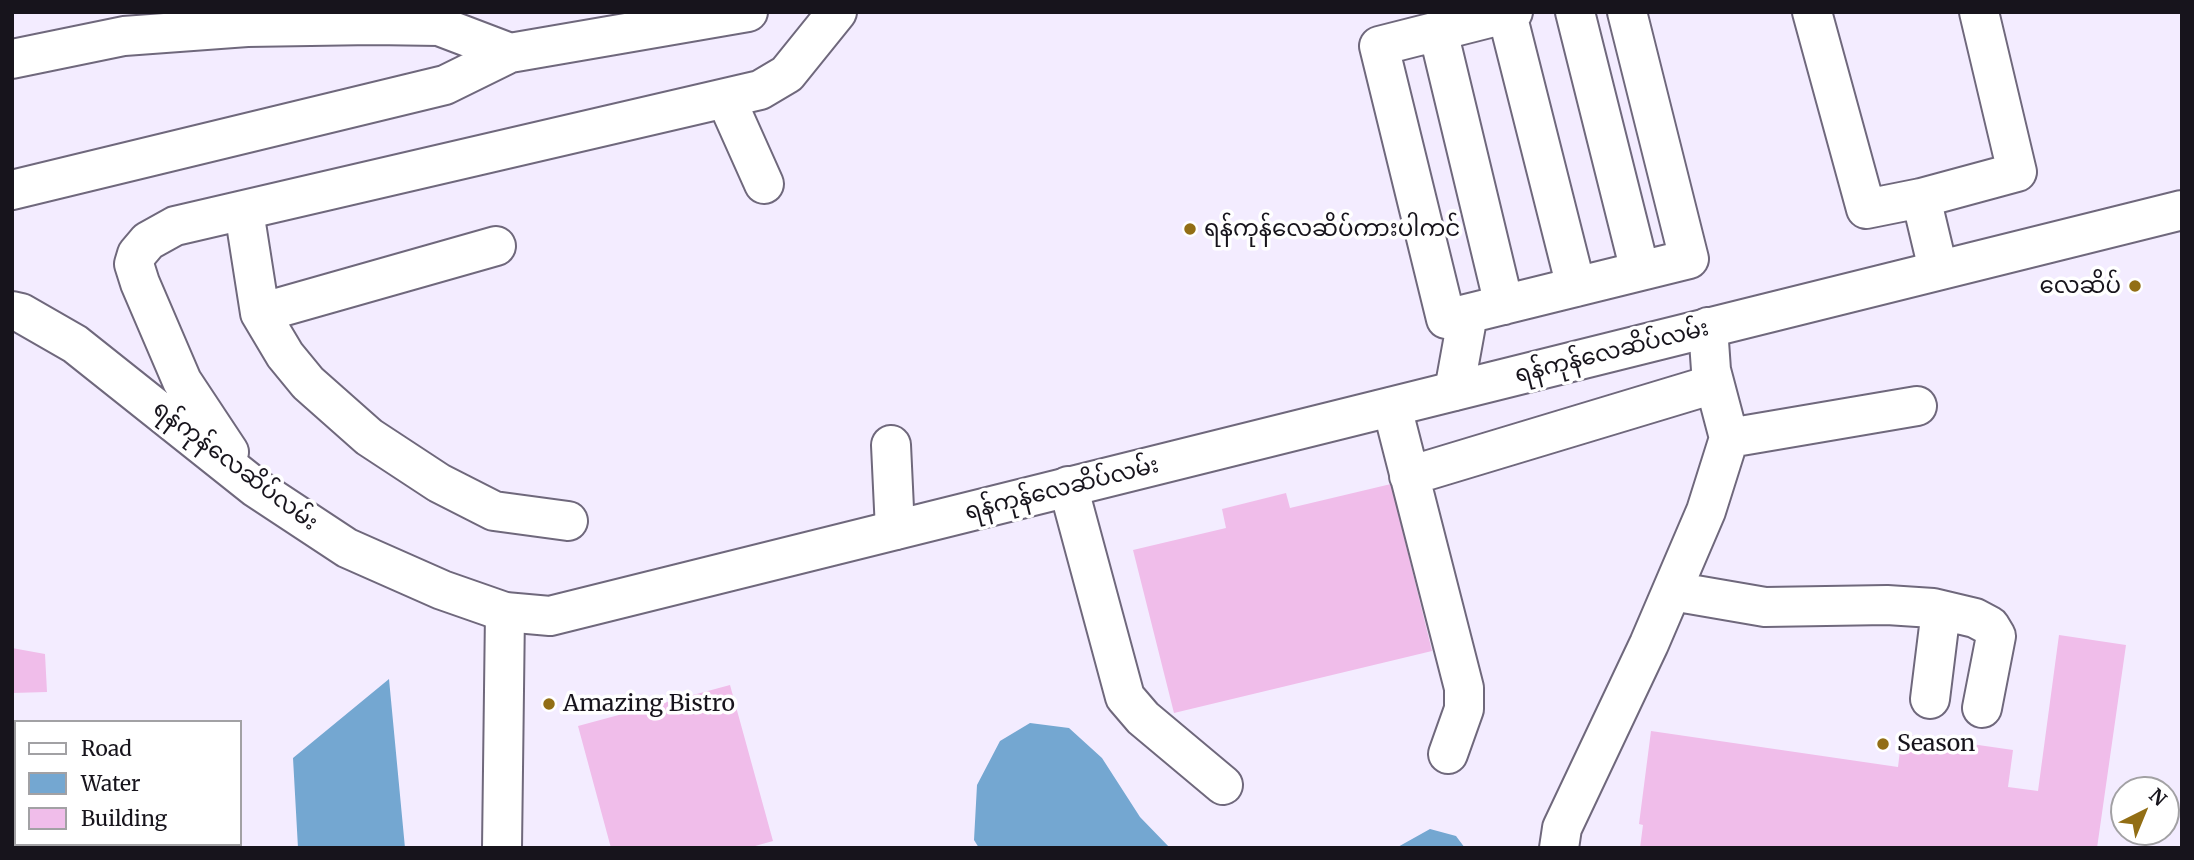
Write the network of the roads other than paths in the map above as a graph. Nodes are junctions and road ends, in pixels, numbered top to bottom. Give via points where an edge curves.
1 (748, 12) edge
2 (836, 12) edge
3 (1575, 12) edge
4 (1627, 12) edge
5 (1812, 12) edge
6 (1979, 12) edge
7 (1510, 13) edge
8 (244, 20) edge
9 (1438, 31) junction
10 (510, 53) junction
11 (12, 59) edge
12 (726, 99) junction
13 (764, 184) dead end
14 (12, 190) edge
15 (1921, 198) junction
16 (2182, 210) edge
17 (244, 211) junction
18 (496, 246) dead end
19 (1938, 269) junction
20 (1640, 271) junction
21 (1576, 287) junction
22 (1486, 309) junction
23 (12, 311) edge
24 (260, 313) junction
25 (1708, 327) junction
26 (1714, 384) junction
27 (1454, 391) junction
28 (1392, 407) junction
29 (1917, 407) dead end
30 (1728, 438) junction
31 (891, 445) dead end
32 (1409, 476) junction
33 (250, 482) junction
34 (1068, 486) junction
35 (568, 521) dead end
36 (895, 530) junction
37 (1672, 591) junction
38 (1941, 610) junction
39 (505, 611) junction
40 (1930, 699) dead end
41 (1982, 708) dead end
42 (1448, 754) dead end
43 (1223, 785) dead end
44 (502, 848) edge
45 (1559, 848) edge

1 - 10 main road
2 - 12 main road via 787,74 760,90
3 - 20 main road
4 - 20 main road via 1689,259
5 - 15 main road via 1866,209
6 - 15 main road via 2017,172
7 - 9 main road
7 - 21 main road
8 - 10 main road via 439,26
8 - 11 main road via 124,36
9 - 22 main road
9 - 22 main road via 1379,46 1446,319
10 - 14 main road via 445,85
12 - 13 main road
12 - 17 main road
15 - 19 main road
16 - 19 main road, ရန်ကုန်လေဆိပ်လမ်း
17 - 24 main road
17 - 33 main road via 175,226 148,241 134,264 182,381
18 - 24 main road
19 - 25 main road, ရန်ကုန်လေဆိပ်လမ်း
20 - 21 main road
21 - 22 main road
22 - 27 main road
23 - 33 main road, ရန်ကုန်လေဆိပ်လမ်း via 75,344
24 - 35 main road via 308,383 369,437 439,484 494,511
25 - 26 main road
25 - 27 main road, ရန်ကုန်လေဆိပ်လမ်း
26 - 30 main road
26 - 32 main road
27 - 28 main road, ရန်ကုန်လေဆိပ်လမ်း
28 - 32 main road
28 - 34 main road, ရန်ကုန်လေဆိပ်လမ်း
29 - 30 main road
30 - 37 main road via 1706,511
31 - 36 main road
32 - 42 main road via 1464,688 1464,709
33 - 39 main road, ရန်ကုန်လေဆိပ်လမ်း via 347,548 442,590
34 - 36 main road, ရန်ကုန်လေဆိပ်လမ်း
34 - 43 main road via 1125,697 1143,718
36 - 39 main road, ရန်ကုန်လေဆိပ်လမ်း via 550,616
37 - 38 main road via 1765,607 1886,605
37 - 45 main road via 1562,828
38 - 40 main road
38 - 41 main road via 1975,618 1994,631
39 - 44 main road

